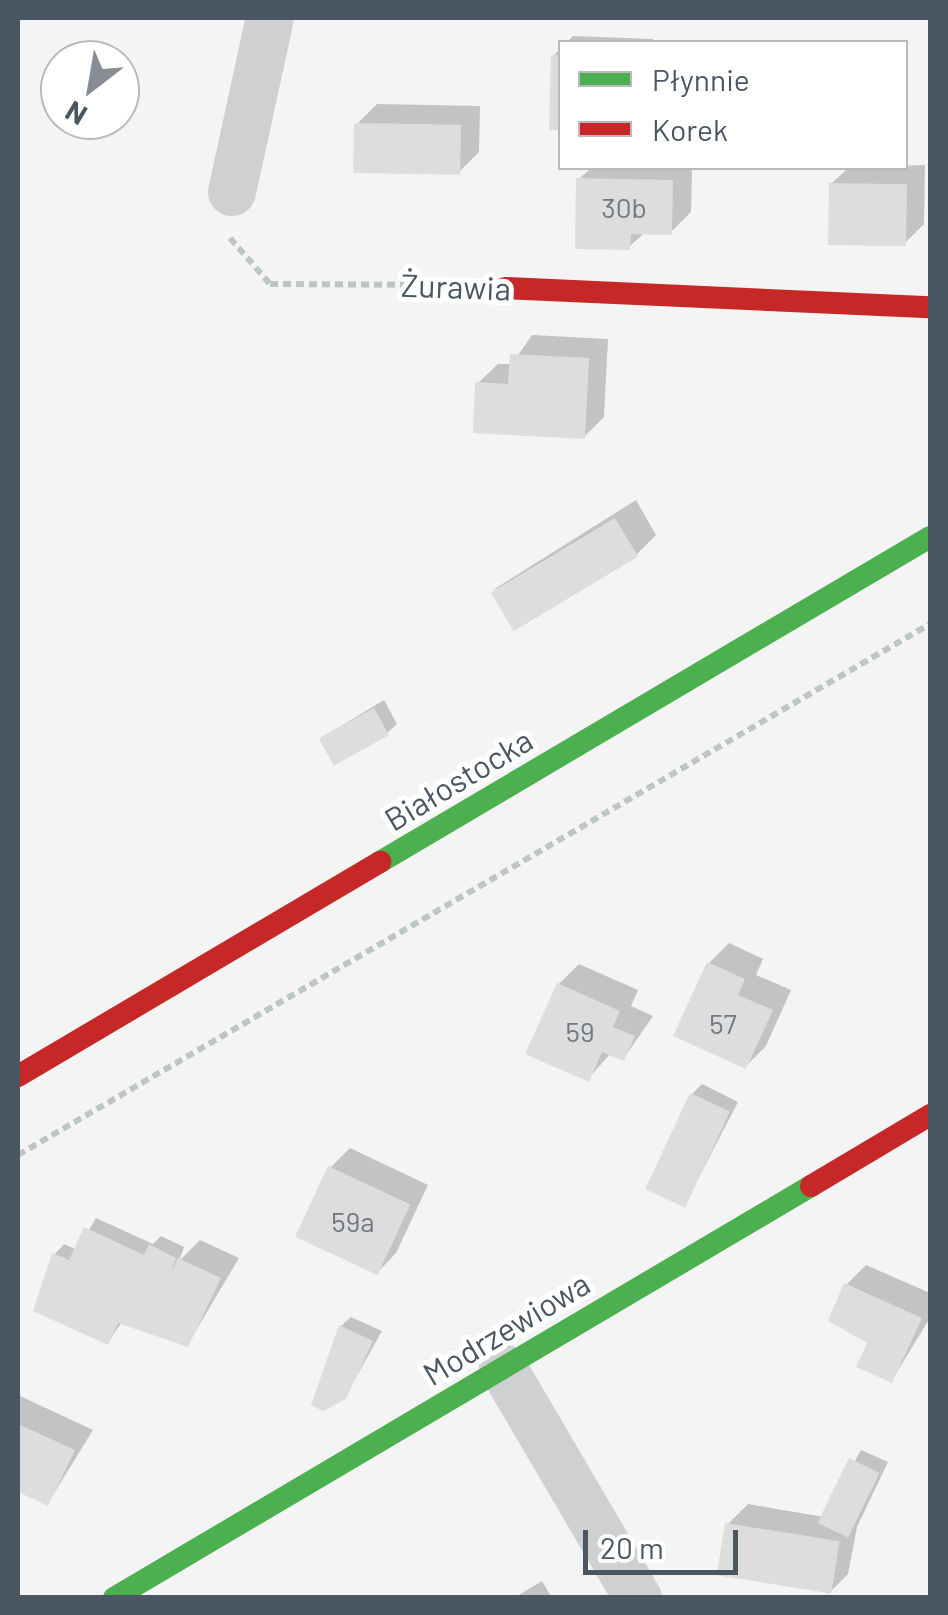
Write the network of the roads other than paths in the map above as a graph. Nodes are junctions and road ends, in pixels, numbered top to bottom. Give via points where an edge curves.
1 (270, 18) edge
2 (232, 192) road end
3 (505, 288) road end
4 (930, 308) edge
5 (930, 537) edge
6 (18, 1076) edge
7 (930, 1115) edge
8 (504, 1368) junction
9 (114, 1598) edge
10 (638, 1598) edge

1 - 2 street
3 - 4 street, Żurawia
5 - 6 street, Białostocka
7 - 8 street, Modrzewiowa
8 - 9 street, Modrzewiowa
8 - 10 street

